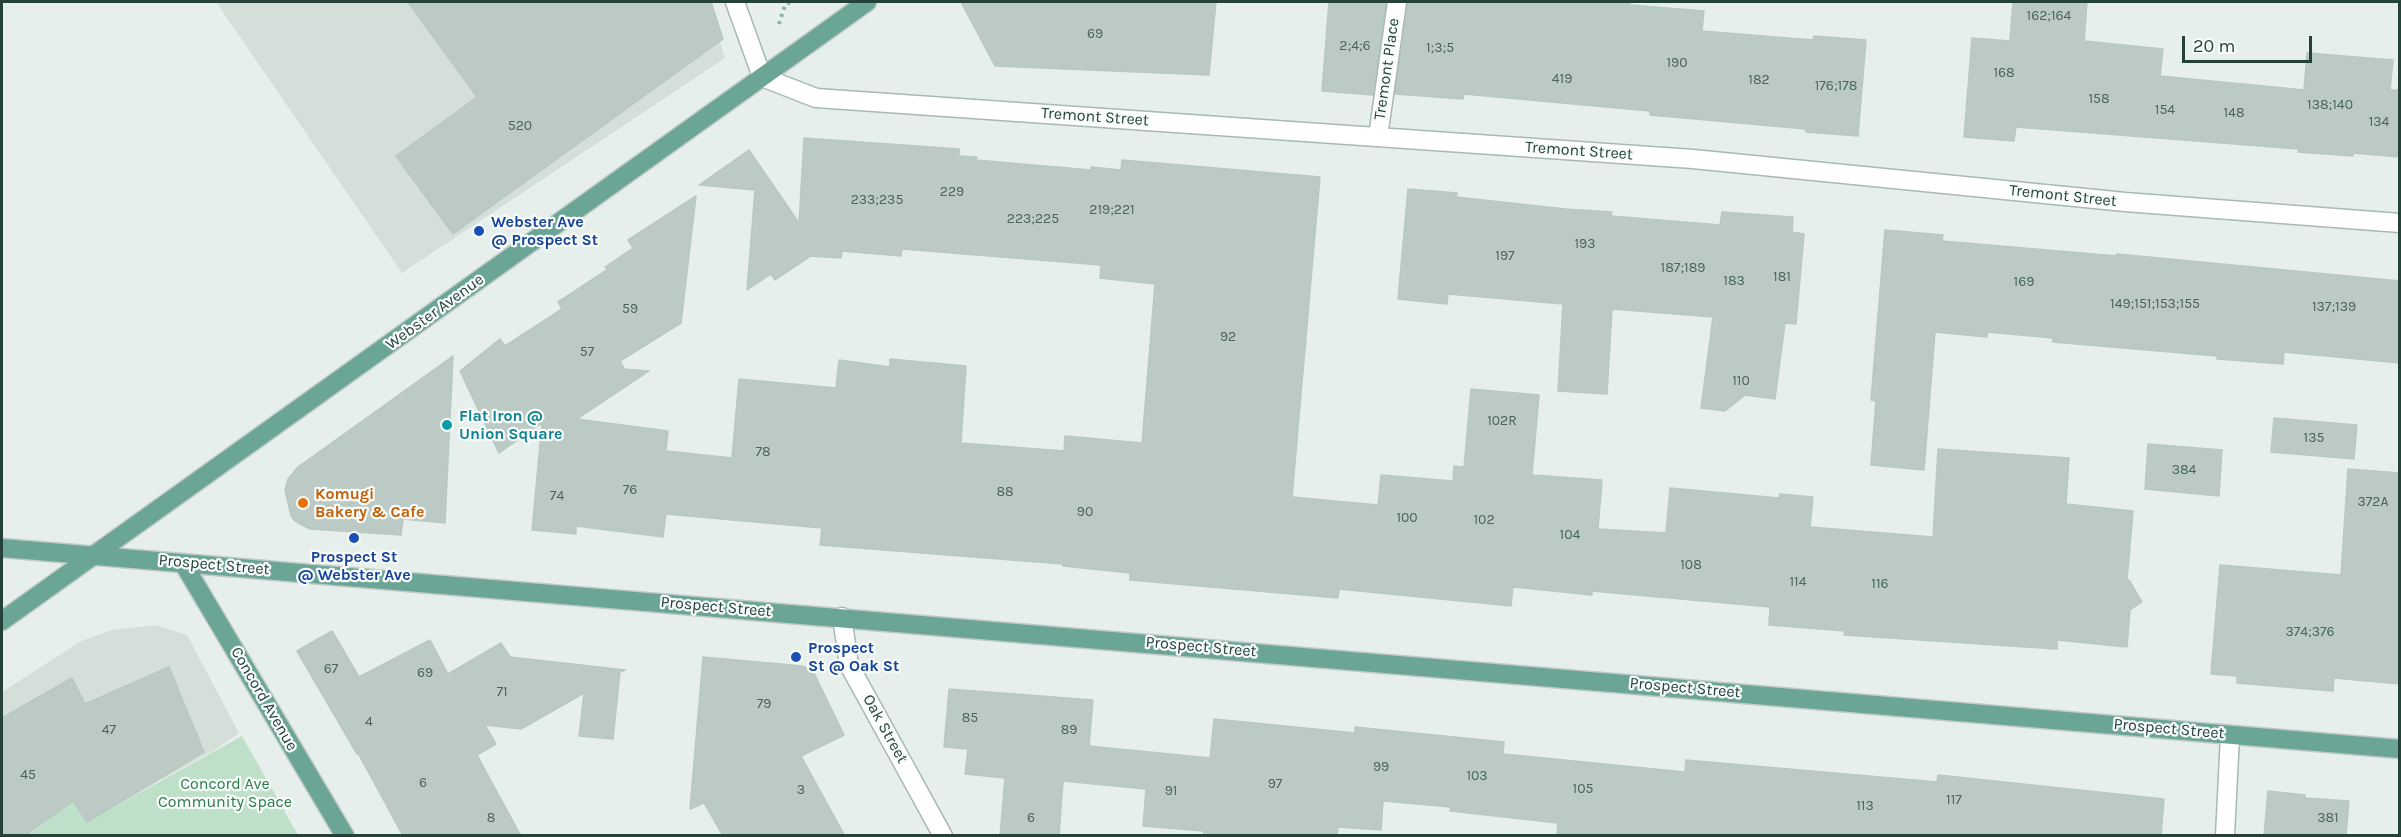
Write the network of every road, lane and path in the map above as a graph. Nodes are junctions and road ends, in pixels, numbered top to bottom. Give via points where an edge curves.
1 (735, 2) edge
2 (867, 2) edge
3 (1397, 2) edge
4 (762, 77) junction
5 (1378, 137) junction
6 (2400, 224) edge
7 (2, 548) edge
8 (95, 556) junction
9 (183, 563) junction
10 (842, 617) junction
11 (2, 621) edge
12 (2230, 735) junction
13 (2400, 749) edge
14 (345, 836) edge
15 (943, 836) edge
16 (2225, 836) edge

1 - 4 street
2 - 4 main road, Webster Avenue
3 - 5 street, Tremont Place
4 - 5 street, Tremont Street via 816,98
4 - 8 main road, Webster Avenue
5 - 6 street, Tremont Street via 1693,159 2125,202
7 - 8 main road, Prospect Street
8 - 9 main road, Prospect Street
8 - 11 main road, Webster Avenue
9 - 10 main road, Prospect Street
9 - 14 main road, Concord Avenue
10 - 12 main road, Prospect Street
10 - 15 street, Oak Street via 849,664
12 - 13 main road, Prospect Street
12 - 16 street

